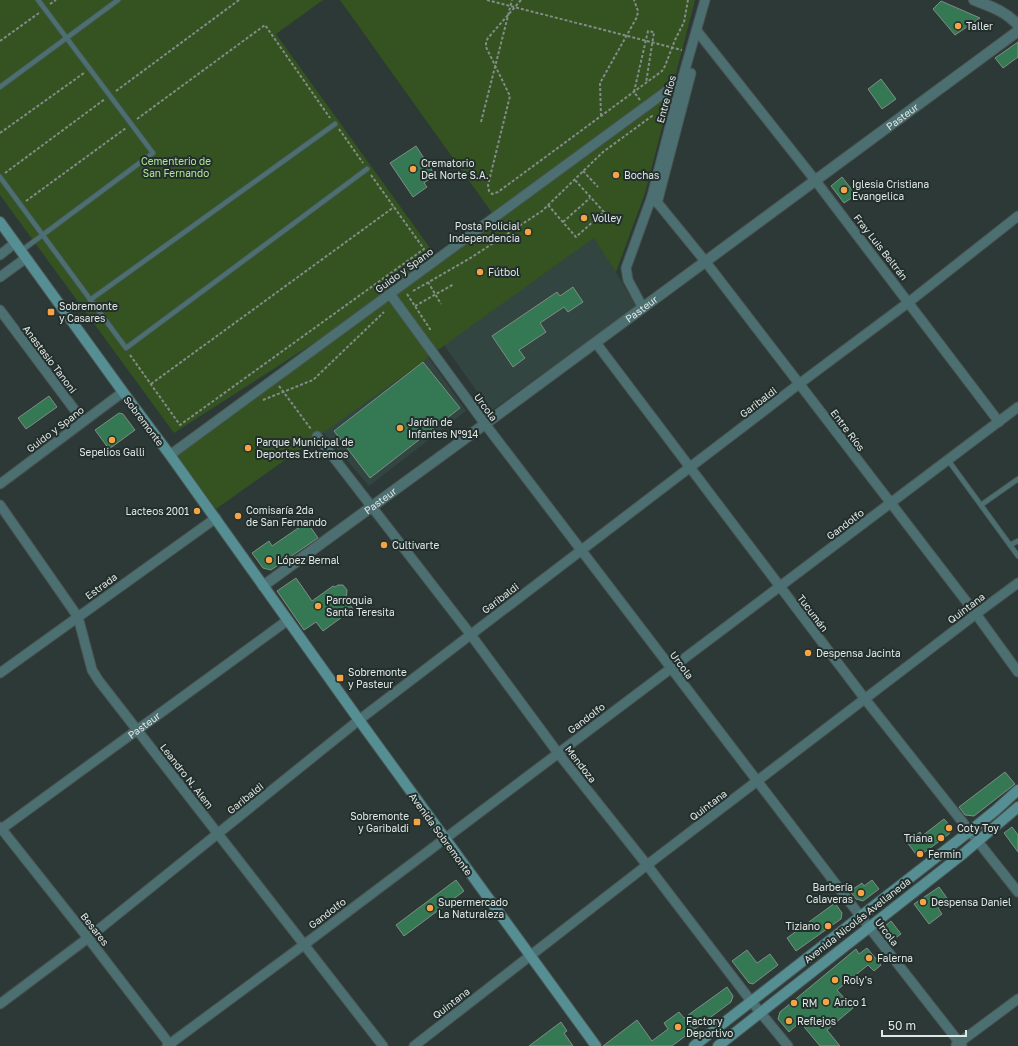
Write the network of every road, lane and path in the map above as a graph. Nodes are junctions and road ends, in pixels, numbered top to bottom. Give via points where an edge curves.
1 (38, 0) edge
2 (56, 0) edge
3 (118, 0) edge
4 (239, 0) edge
5 (487, 0) edge
6 (512, 0) edge
7 (521, 0) edge
8 (634, 0) edge
9 (688, 0) edge
10 (705, 0) edge
11 (712, 0) edge
12 (974, 0) edge
13 (510, 7) junction
14 (44, 8) junction
15 (514, 8) junction
16 (508, 14) junction
17 (1018, 25) edge
18 (1018, 31) edge
19 (699, 34) junction
20 (626, 36) junction
21 (67, 38) junction
22 (0, 41) edge
23 (672, 48) junction
24 (691, 52) junction
25 (495, 66) junction
26 (89, 68) junction
27 (690, 74) junction
28 (682, 80) junction
29 (0, 87) edge
30 (110, 96) junction
31 (601, 116) junction
32 (481, 122) dead end
33 (131, 124) junction
34 (335, 124) junction
35 (0, 133) edge
36 (367, 170) junction
37 (583, 171) dead end
38 (0, 177) edge
39 (574, 179) dead end
40 (815, 180) junction
41 (598, 187) dead end
42 (590, 198) junction
43 (654, 199) junction
44 (20, 205) junction
45 (548, 205) dead end
46 (394, 207) junction
47 (1018, 216) edge
48 (0, 222) edge
49 (563, 222) junction
50 (42, 235) junction
51 (21, 251) junction
52 (0, 255) edge
53 (705, 261) junction
54 (0, 277) edge
55 (428, 282) dead end
56 (454, 284) dead end
57 (390, 294) junction
58 (436, 295) junction
59 (90, 300) junction
60 (909, 302) junction
61 (441, 304) dead end
62 (415, 306) dead end
63 (643, 308) junction
64 (0, 310) edge
65 (596, 343) junction
66 (126, 348) junction
67 (273, 379) junction
68 (151, 384) junction
69 (799, 384) junction
70 (123, 392) junction
71 (1018, 407) edge
72 (83, 421) junction
73 (999, 422) junction
74 (485, 424) junction
75 (317, 436) joint
76 (170, 455) junction
77 (948, 460) junction
78 (690, 467) junction
79 (1018, 479) edge
80 (0, 484) edge
81 (890, 504) junction
82 (0, 505) edge
83 (981, 505) junction
84 (371, 507) junction
85 (216, 518) junction
86 (1018, 541) edge
87 (1010, 545) junction
88 (581, 550) junction
89 (1018, 556) edge
90 (1018, 584) edge
91 (263, 586) junction
92 (780, 586) junction
93 (976, 614) junction
94 (78, 617) junction
95 (288, 620) junction
96 (471, 635) junction
97 (671, 668) junction
98 (1018, 672) edge
99 (0, 673) edge
100 (865, 699) junction
101 (359, 720) junction
102 (137, 730) junction
103 (558, 753) junction
104 (757, 781) junction
105 (1018, 790) edge
106 (1018, 807) edge
107 (0, 828) edge
108 (970, 831) junction
109 (218, 834) junction
110 (444, 838) junction
111 (978, 841) junction
112 (647, 865) junction
113 (1018, 892) edge
114 (861, 917) junction
115 (869, 927) junction
116 (88, 938) junction
117 (305, 944) junction
118 (530, 955) junction
119 (1018, 999) edge
120 (751, 1001) junction
121 (0, 1004) edge
122 (760, 1013) junction
123 (169, 1045) edge
124 (958, 1045) edge
125 (383, 1046) edge
126 (414, 1046) edge
127 (596, 1046) edge
128 (694, 1046) edge
129 (718, 1046) edge
130 (788, 1046) edge

1 - 14 lane
2 - 14 path
3 - 21 lane
4 - 30 path
5 - 13 path
6 - 13 path
7 - 15 path
8 - 20 path via 638,14
9 - 23 path via 684,22
10 - 19 street, Entre Ríos
11 - 19 street, Entre Ríos
12 - 17 street via 1001,10
13 - 15 path
13 - 16 path
14 - 21 lane
14 - 22 path
15 - 16 path
15 - 20 path
16 - 25 path
16 - 25 path via 486,42
18 - 40 street, Pasteur
19 - 24 street, Entre Ríos
19 - 27 street, Entre Ríos
19 - 40 street, Fray Luis Beltrán
20 - 23 path
20 - 31 path via 600,83
21 - 26 lane
21 - 29 lane
23 - 24 path
23 - 31 path via 662,71
24 - 28 street, Entre Ríos
25 - 31 path via 510,93 510,100 488,185 492,194
25 - 32 path
26 - 30 lane
26 - 35 path
27 - 28 street, Guido y Spano
27 - 43 street, Entre Ríos
28 - 43 street, Entre Ríos
28 - 57 street, Guido y Spano
30 - 33 lane
30 - 38 path
33 - 34 path via 265,25
33 - 44 path
33 - 50 lane via 153,153
34 - 36 path
34 - 59 lane
36 - 46 path
36 - 66 lane
37 - 41 path
38 - 44 lane
39 - 42 path
40 - 53 street, Pasteur
40 - 60 street, Fray Luis Beltrán
42 - 49 path
42 - 49 path via 604,212 576,237
43 - 53 street, Entre Ríos
43 - 63 street via 626,268 628,280
44 - 50 lane
45 - 49 path
46 - 68 path
46 - 68 path via 424,250 180,425
47 - 60 street, Garibaldi
48 - 51 main road, Sobremonte
50 - 51 lane
50 - 59 lane
51 - 52 street
51 - 54 street
51 - 70 main road, Sobremonte
53 - 63 street, Pasteur
53 - 69 street, Entre Ríos
55 - 58 path
56 - 58 path
57 - 67 street, Guido y Spano
57 - 74 street, Urcola
58 - 61 path
58 - 62 path
59 - 66 lane
60 - 69 street, Garibaldi
60 - 73 street, Fray Luis Beltrán
63 - 65 street, Pasteur
64 - 72 street, Anastasio Tanoni
65 - 74 street, Pasteur
65 - 78 street, Tucumán
66 - 68 path
67 - 75 path
67 - 76 street, Guido y Spano
69 - 78 street, Garibaldi
69 - 81 street, Entre Ríos
70 - 72 street, Guido y Spano
70 - 76 main road, Sobremonte
71 - 73 street, Gandolfo
72 - 80 street, Guido y Spano
73 - 77 street, Gandolfo
74 - 84 street, Pasteur
74 - 88 street, Urcola
75 - 84 street, Mendoza
76 - 85 main road, Sobremonte
77 - 81 street, Gandolfo
77 - 83 lane
78 - 88 street, Garibaldi
78 - 92 street, Tucumán
79 - 83 lane
81 - 92 street, Gandolfo
81 - 93 street, Entre Ríos
82 - 94 street, Leandro N. Alem
83 - 87 lane
84 - 91 street, Pasteur
84 - 96 street, Mendoza
85 - 91 main road, Sobremonte
85 - 94 street, Estrada
86 - 87 lane
87 - 89 lane
88 - 96 street, Garibaldi
88 - 97 street, Urcola
90 - 93 street, Quintana
91 - 95 main road, Sobremonte
92 - 97 street, Gandolfo
92 - 100 street, Tucumán
93 - 98 street, Entre Ríos
93 - 100 street, Quintana
94 - 99 street, Estrada
94 - 102 street, Leandro N. Alem via 92,670
95 - 101 main road, Avenida Sobremonte
95 - 102 street, Pasteur
96 - 101 street, Garibaldi
96 - 103 street, Mendoza
97 - 103 street, Gandolfo
97 - 104 street, Urcola
100 - 104 street, Quintana
100 - 108 street, Tucumán
101 - 109 street, Garibaldi
101 - 110 main road, Avenida Sobremonte
102 - 107 street, Pasteur
102 - 109 street, Leandro N. Alem
103 - 110 street, Gandolfo
103 - 112 street, Mendoza
104 - 112 street, Quintana
104 - 114 street, Urcola
105 - 108 main road, Avenida Nicolás Avellaneda
106 - 111 main road, Avenida Nicolás Avellaneda
107 - 116 street, Besares
108 - 111 street, Tucumán
108 - 114 main road, Avenida Nicolás Avellaneda
109 - 116 street, Garibaldi
109 - 117 street, Leandro N. Alem
110 - 117 street, Gandolfo
110 - 118 main road, Avenida Sobremonte
111 - 113 street, Tucumán
111 - 115 main road, Avenida Nicolás Avellaneda
112 - 118 street, Quintana
112 - 120 street, Mendoza
114 - 115 street, Urcola
114 - 120 main road, Avenida Nicolás Avellaneda
115 - 122 main road, Avenida Nicolás Avellaneda
115 - 124 street, Urcola
116 - 121 street, Garibaldi
116 - 123 street, Besares
117 - 123 street, Gandolfo
117 - 125 street, Leandro N. Alem
118 - 126 street, Quintana
118 - 127 main road, Avenida Sobremonte
119 - 124 street
120 - 122 street, Mendoza
120 - 128 main road, Avenida Nicolás Avellaneda
122 - 129 main road, Avenida Nicolás Avellaneda
122 - 130 street, Mendoza

